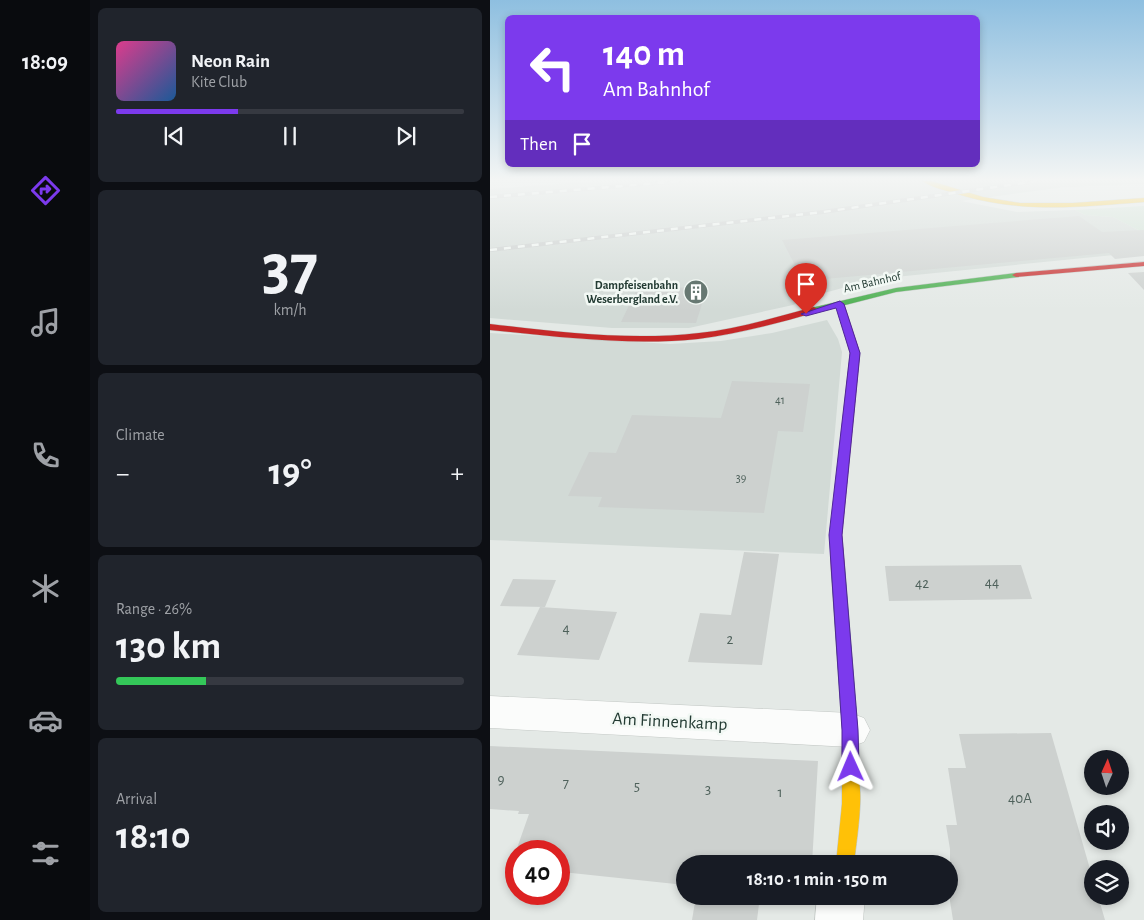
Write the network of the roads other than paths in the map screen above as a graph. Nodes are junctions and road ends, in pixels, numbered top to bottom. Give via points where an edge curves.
1 (1144, 264) edge
2 (840, 304) junction
3 (490, 327) edge
4 (490, 712) edge
5 (850, 730) junction
6 (846, 855) edge
7 (840, 905) edge
8 (839, 920) edge

1 - 2 street, Am Bahnhof via 948,282
2 - 3 street, Am Bahnhof via 771,324 674,338 584,337
2 - 5 street via 855,353 836,535
4 - 5 street, Am Finnenkamp
5 - 6 street via 851,804
7 - 8 street

